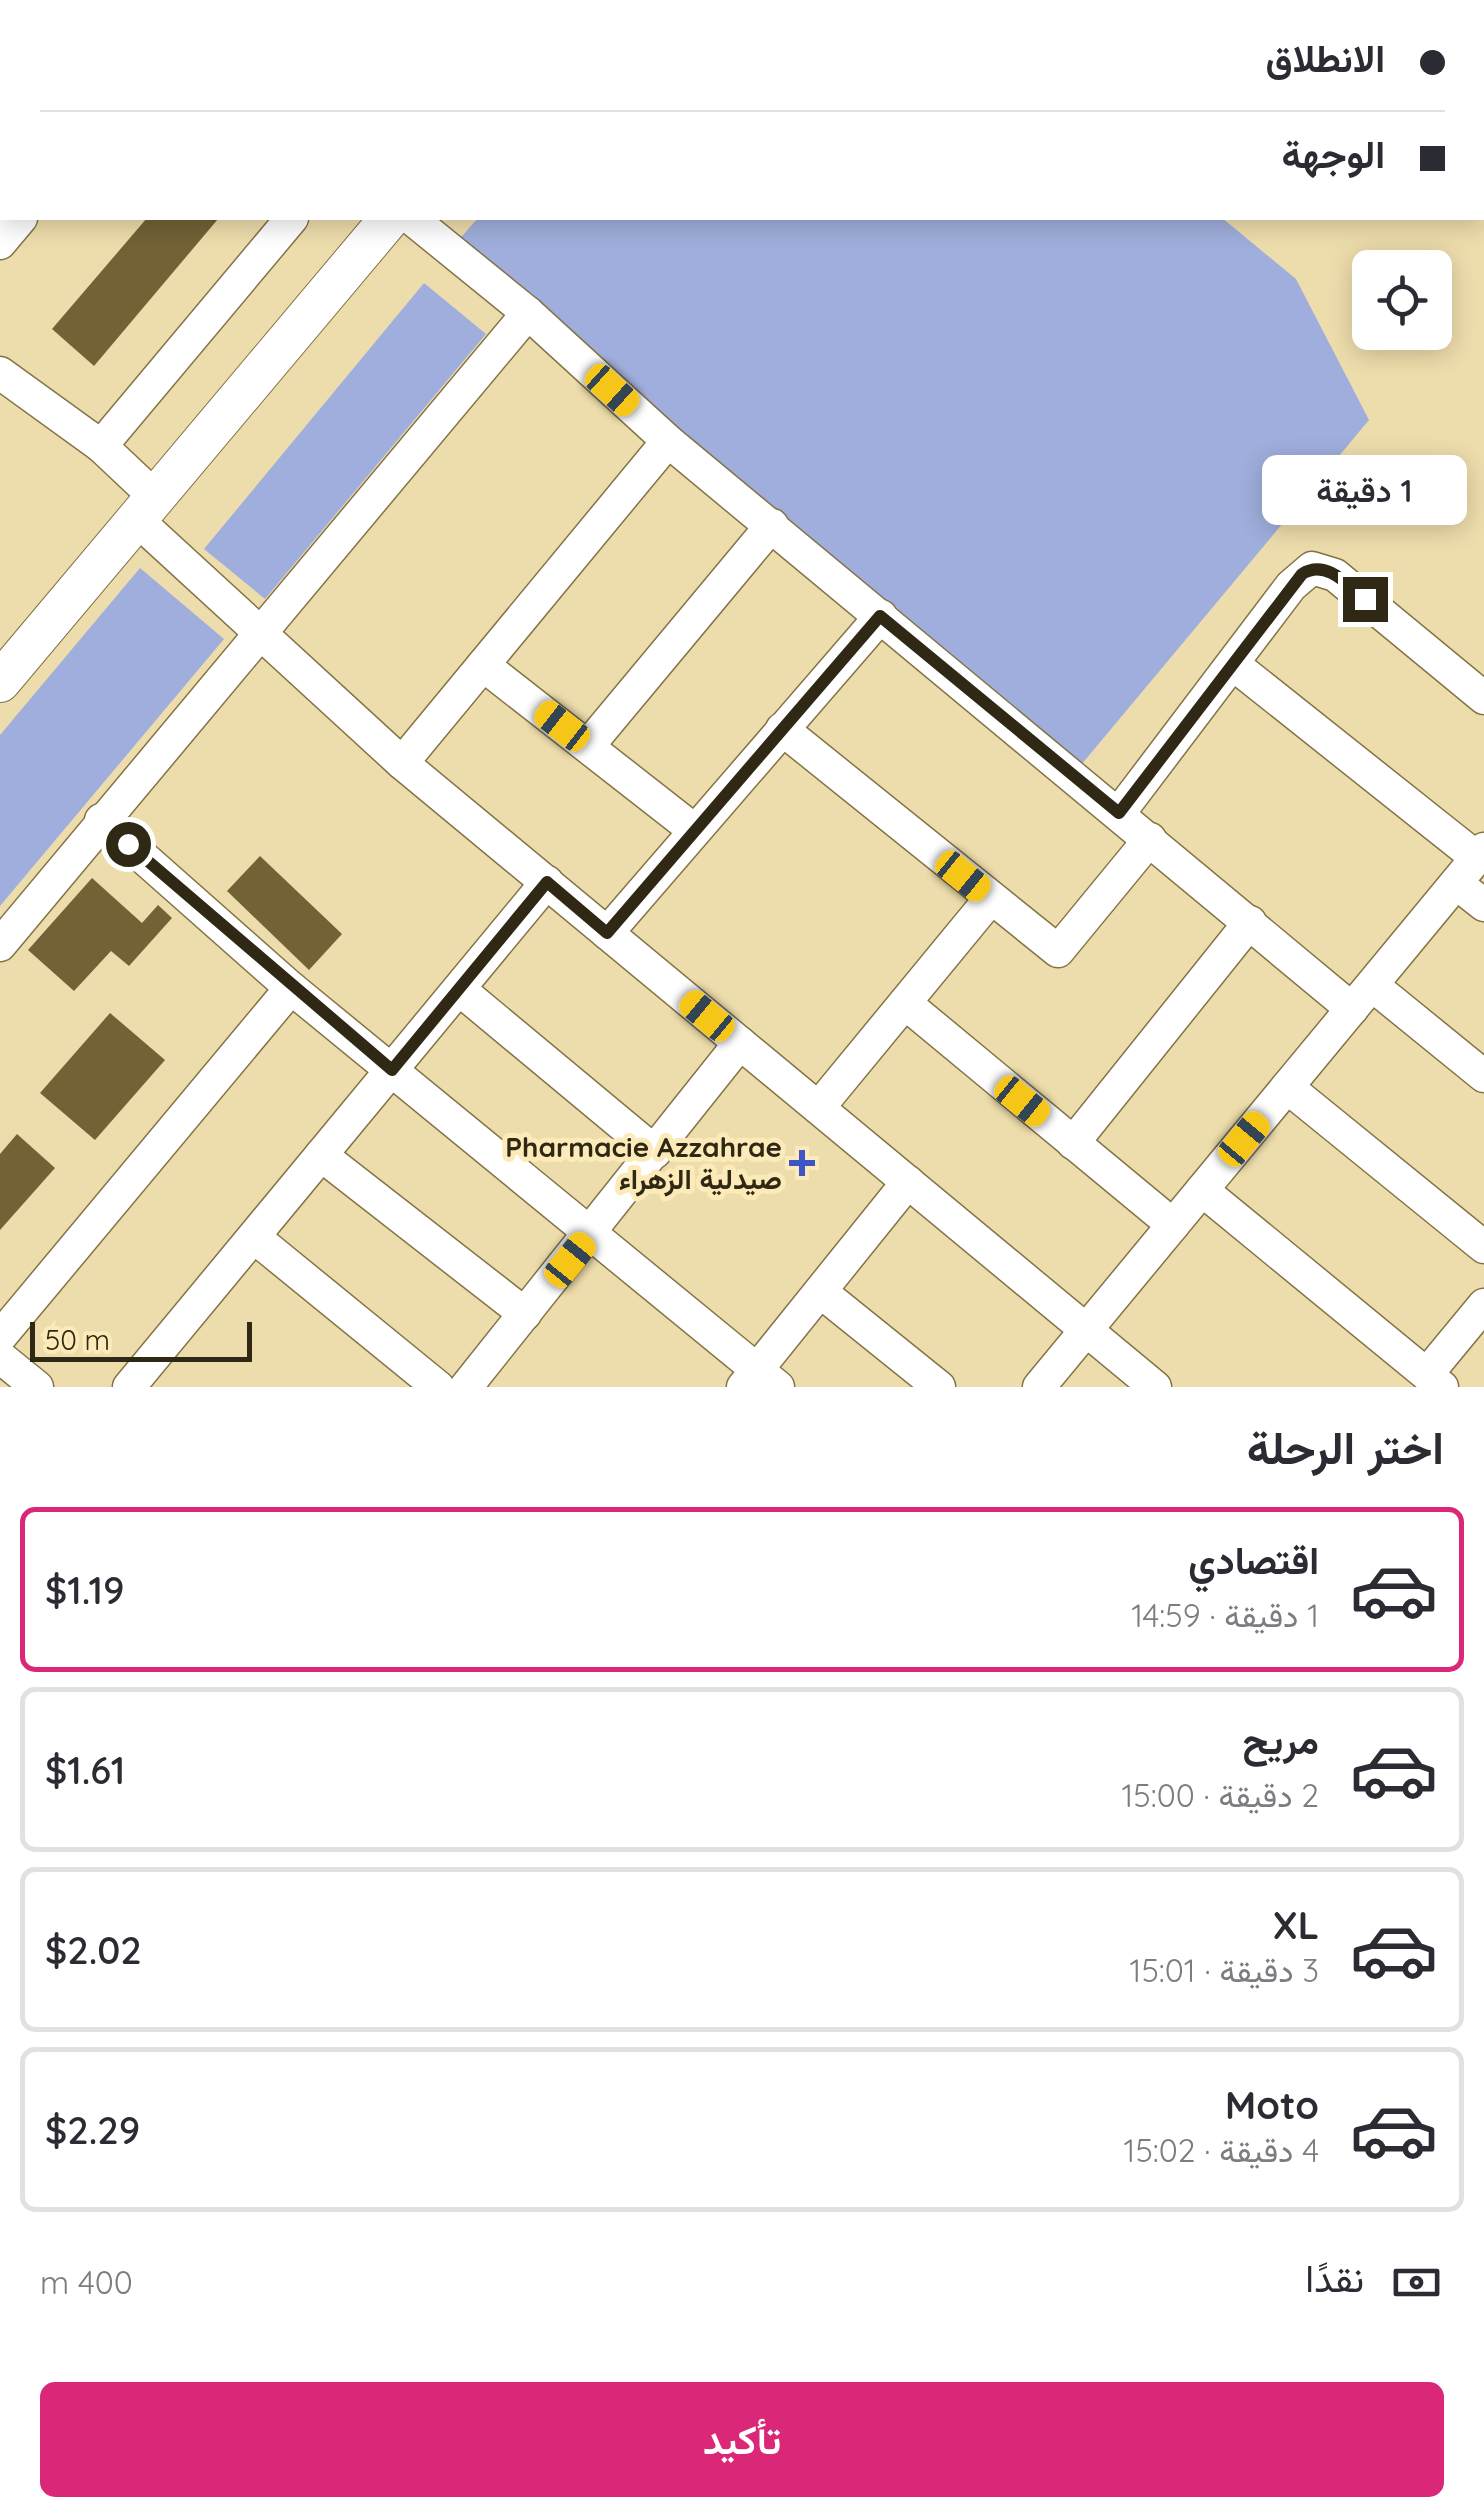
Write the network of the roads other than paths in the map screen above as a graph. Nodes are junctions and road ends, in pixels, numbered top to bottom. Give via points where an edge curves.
1 (19, 220) edge
2 (290, 220) edge
3 (388, 220) edge
4 (413, 220) edge
5 (0, 243) edge
6 (528, 313) junction
7 (0, 373) edge
8 (668, 441) junction
9 (101, 446) junction
10 (144, 506) junction
11 (772, 525) junction
12 (880, 616) junction
13 (260, 630) junction
14 (1233, 664) junction
15 (483, 665) junction
16 (0, 682) edge
17 (1484, 698) edge
18 (782, 729) junction
19 (588, 746) junction
20 (402, 762) junction
21 (1119, 813) junction
22 (102, 820) junction
23 (694, 830) junction
24 (1150, 838) junction
25 (1472, 864) edge
26 (547, 882) junction
27 (991, 898) junction
28 (1484, 905) edge
29 (1250, 922) junction
30 (607, 933) junction
31 (0, 945) edge
32 (291, 988) junction
33 (459, 989) junction
34 (1362, 997) junction
35 (904, 1004) junction
36 (740, 1043) junction
37 (392, 1070) junction
38 (1484, 1076) edge
39 (1287, 1087) junction
40 (818, 1106) junction
41 (1073, 1143) junction
42 (655, 1152) junction
43 (321, 1155) junction
44 (908, 1182) junction
45 (1202, 1190) junction
46 (1172, 1225) junction
47 (592, 1232) junction
48 (254, 1237) junction
49 (1484, 1247) edge
50 (821, 1292) junction
51 (1484, 1305) edge
52 (525, 1314) junction
53 (1086, 1330) junction
54 (0, 1337) edge
55 (0, 1357) edge
56 (1434, 1380) edge
57 (760, 1381) edge
58 (37, 1387) edge
59 (129, 1387) edge
60 (438, 1387) edge
61 (466, 1387) edge
62 (939, 1387) edge
63 (1038, 1387) edge
64 (1155, 1387) edge

1 - 5 street
2 - 9 street
3 - 10 main road
4 - 6 street
6 - 8 street
6 - 13 street
7 - 9 street
8 - 11 street
8 - 15 street
9 - 10 street
10 - 13 street
10 - 16 main road
11 - 12 street
11 - 19 street
12 - 18 street
12 - 21 street
13 - 20 street
13 - 22 street
14 - 17 street via 1302,574 1324,569
14 - 21 street
14 - 25 street
15 - 19 street
15 - 20 street
18 - 23 street
18 - 27 street
19 - 23 street
20 - 26 street
21 - 24 street
22 - 31 street
22 - 32 street
23 - 30 street
24 - 27 street via 1058,951
24 - 29 street
25 - 28 street
25 - 34 street
26 - 30 street
26 - 33 street
27 - 35 street
29 - 34 street
29 - 41 street
30 - 36 street
32 - 37 street
32 - 54 street
33 - 37 street
33 - 42 street
34 - 38 street
34 - 39 street
35 - 40 street
35 - 41 street
36 - 40 street
36 - 42 street
37 - 43 street
37 - 47 street
39 - 45 street
39 - 49 street
40 - 44 street
41 - 46 street
42 - 47 street
43 - 48 street
43 - 52 street
44 - 50 street
44 - 53 street
45 - 46 street
45 - 56 street
46 - 53 street
47 - 52 street
47 - 57 street
48 - 59 street
48 - 60 street
50 - 57 street
50 - 62 street
51 - 56 street
52 - 61 street
53 - 63 street
53 - 64 street
55 - 58 street

